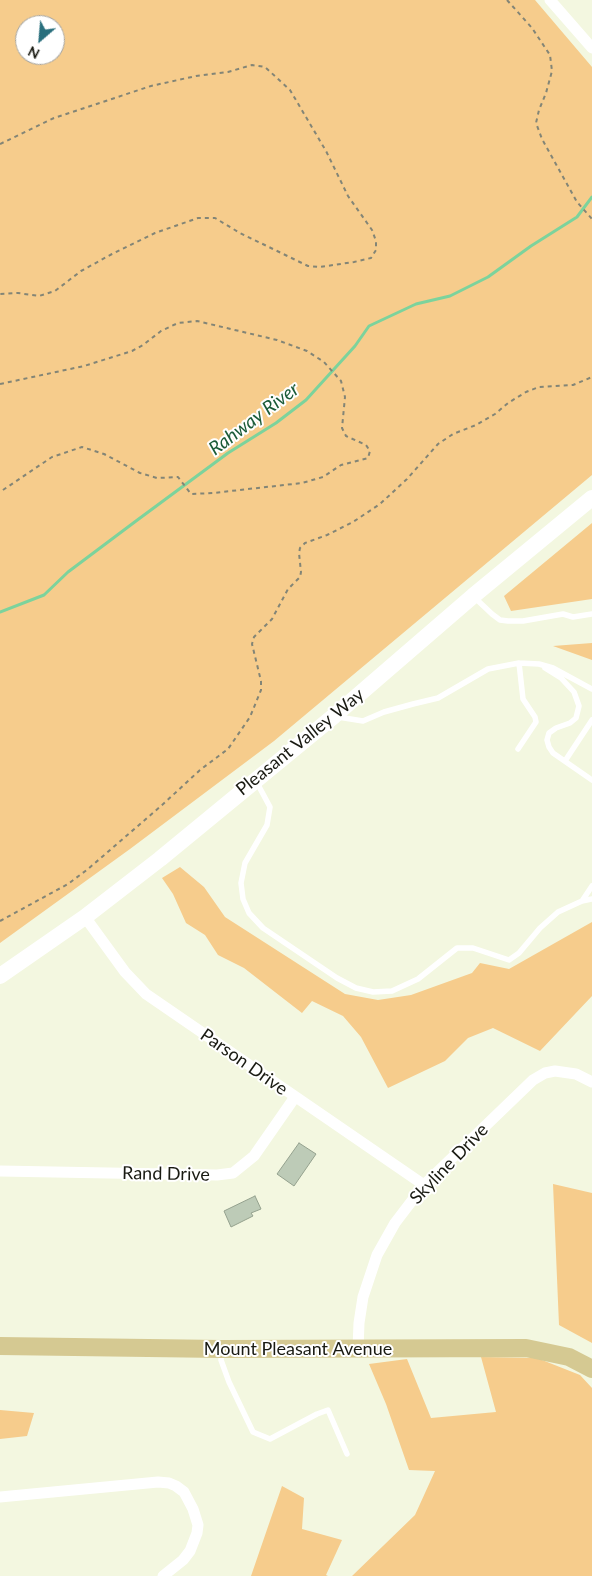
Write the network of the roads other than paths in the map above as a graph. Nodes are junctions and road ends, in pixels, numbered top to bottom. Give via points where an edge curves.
1 (552, 1) edge
2 (592, 48) edge
3 (592, 498) edge
4 (473, 596) junction
5 (592, 614) edge
6 (519, 664) junction
7 (539, 664) junction
8 (592, 688) edge
9 (334, 716) junction
10 (592, 720) edge
11 (518, 749) dead end
12 (565, 761) junction
13 (255, 780) junction
14 (592, 780) edge
15 (592, 886) edge
16 (592, 899) edge
17 (582, 901) junction
18 (85, 917) junction
19 (0, 976) edge
20 (592, 1082) edge
21 (295, 1097) junction
22 (0, 1171) edge
23 (424, 1186) junction
24 (0, 1346) edge
25 (222, 1349) junction
26 (358, 1349) junction
27 (592, 1369) edge
28 (348, 1454) dead end
29 (0, 1497) edge
30 (167, 1573) edge

1 - 2 street
3 - 4 main road, Pleasant Valley Way
4 - 5 lane via 500,620
4 - 9 main road, Pleasant Valley Way
6 - 7 lane
6 - 9 lane via 488,670 438,698 363,721
6 - 11 lane via 523,699 536,722
7 - 8 lane
7 - 12 lane via 561,678 574,692 580,706 576,718 549,733 547,740 553,753
9 - 13 main road, Pleasant Valley Way
10 - 12 lane
12 - 14 lane
13 - 17 lane via 270,807 267,825 245,863 241,883 249,913 263,928 356,988 373,992 392,991 418,979 456,948 473,948 509,960 558,912
13 - 18 main road, Pleasant Valley Way
15 - 17 lane
16 - 17 lane
18 - 19 main road, Pleasant Valley Way
18 - 21 street, Parson Drive via 125,972 146,994
20 - 23 street, Skyline Drive via 576,1074 555,1071 533,1080
21 - 22 street, Rand Drive via 254,1156 233,1173
21 - 23 street, Parson Drive
23 - 26 street, Skyline Drive via 395,1223 376,1255 363,1297
24 - 25 main road, Mount Pleasant Avenue
25 - 26 main road, Mount Pleasant Avenue
25 - 28 lane via 228,1382 253,1432 270,1439 328,1410
26 - 27 main road, Mount Pleasant Avenue via 526,1348 569,1357
29 - 30 street via 170,1483 184,1492 198,1525 190,1551

